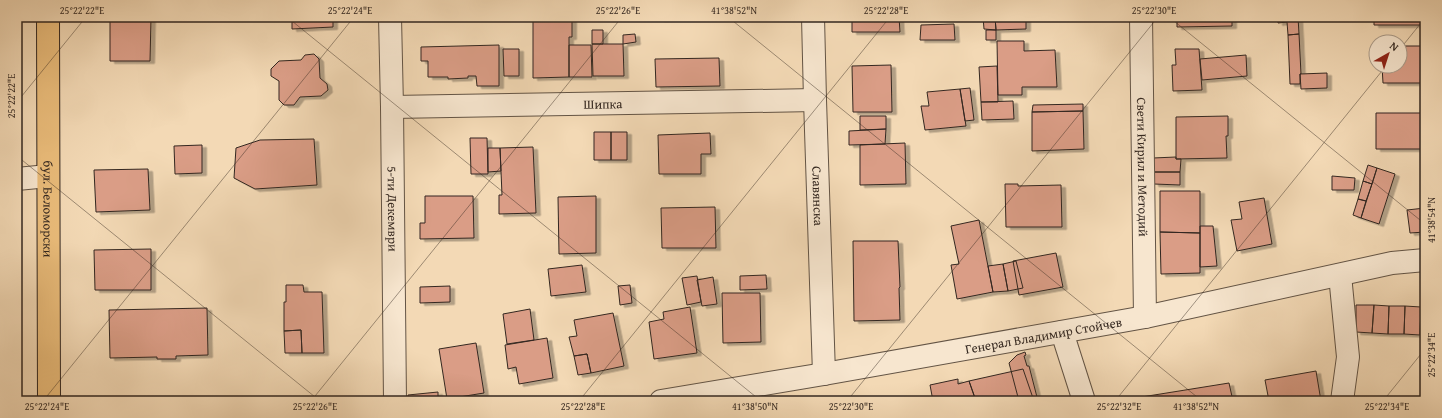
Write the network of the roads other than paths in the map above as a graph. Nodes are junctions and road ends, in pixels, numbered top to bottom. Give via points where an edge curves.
1 (48, 17) edge
2 (390, 17) edge
3 (813, 17) edge
4 (1141, 17) edge
5 (815, 100) junction
6 (392, 107) junction
7 (48, 176) junction
8 (17, 179) edge
9 (1425, 260) edge
10 (1340, 275) junction
11 (1145, 317) junction
12 (1062, 332) junction
13 (824, 374) junction
14 (709, 397) edge
15 (49, 401) edge
16 (394, 401) edge
17 (661, 401) edge
18 (1084, 401) edge
19 (1342, 401) edge

1 - 7 main road, бул. Беломорски
2 - 6 street, 5-ти Декември
3 - 5 street, Славянска
4 - 11 street, Свети Кирил и Методий
5 - 6 street, Шипка
5 - 13 street, Славянска
6 - 16 street, 5-ти Декември
7 - 8 street
7 - 15 main road, бул. Беломорски
9 - 10 street, Генерал Владимир Стойчев via 1392,263
10 - 11 street, Генерал Владимир Стойчев
10 - 19 street via 1348,357
11 - 12 street, Генерал Владимир Стойчев
12 - 13 street, Генерал Владимир Стойчев
12 - 18 street
13 - 14 street, Генерал Владимир Стойчев
14 - 17 street, Генерал Владимир Стойчев

